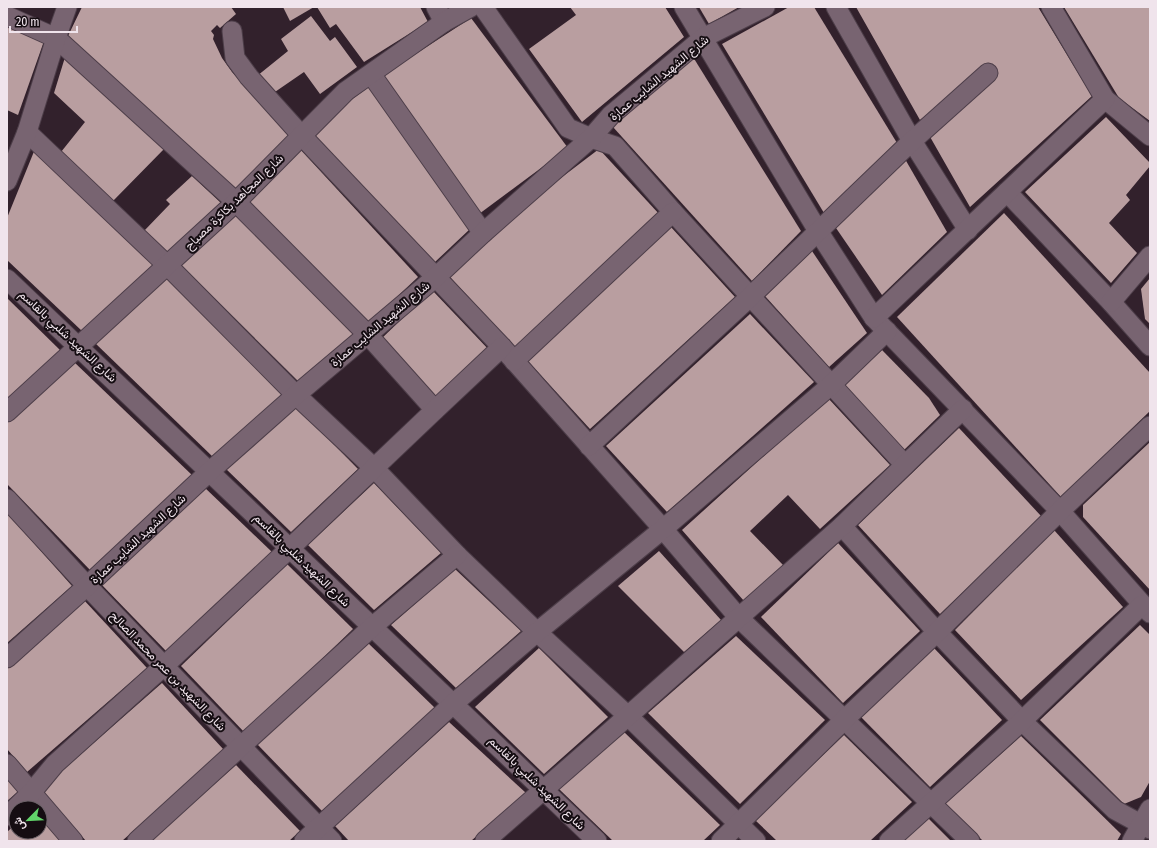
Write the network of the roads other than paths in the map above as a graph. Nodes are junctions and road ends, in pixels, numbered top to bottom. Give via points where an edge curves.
1 (68, 7) edge
2 (472, 7) edge
3 (483, 7) edge
4 (684, 7) edge
5 (765, 7) edge
6 (836, 7) edge
7 (1051, 7) edge
8 (440, 14) edge
9 (7, 16) edge
10 (232, 31) dead end
11 (56, 38) junction
12 (703, 38) junction
13 (988, 73) dead end
14 (371, 74) junction
15 (1106, 99) junction
16 (27, 132) junction
17 (302, 136) junction
18 (1150, 136) edge
19 (591, 138) junction
20 (912, 141) junction
21 (7, 180) edge
22 (1007, 192) junction
23 (236, 202) junction
24 (673, 212) junction
25 (968, 230) junction
26 (818, 231) junction
27 (483, 233) junction
28 (1150, 256) edge
29 (168, 266) junction
30 (436, 277) junction
31 (7, 279) edge
32 (751, 296) junction
33 (1111, 302) junction
34 (881, 324) junction
35 (368, 335) junction
36 (79, 346) junction
37 (1150, 346) edge
38 (508, 354) junction
39 (831, 385) junction
40 (296, 395) junction
41 (963, 409) junction
42 (434, 410) junction
43 (7, 412) edge
44 (1150, 426) edge
45 (589, 446) junction
46 (904, 465) junction
47 (374, 468) junction
48 (209, 472) junction
49 (7, 499) edge
50 (1060, 511) junction
51 (842, 526) junction
52 (663, 529) junction
53 (289, 549) junction
54 (457, 555) junction
55 (87, 586) junction
56 (1146, 609) edge
57 (739, 618) junction
58 (372, 628) junction
59 (536, 632) junction
60 (937, 632) junction
61 (7, 658) edge
62 (164, 666) junction
63 (453, 704) junction
64 (628, 716) junction
65 (844, 720) junction
66 (1022, 721) junction
67 (240, 747) junction
68 (7, 764) edge
69 (544, 789) junction
70 (31, 793) junction
71 (931, 803) junction
72 (7, 816) edge
73 (1148, 821) edge
74 (738, 825) junction
75 (319, 827) junction
76 (73, 841) edge
77 (137, 841) edge
78 (304, 841) edge
79 (332, 841) edge
80 (485, 841) edge
81 (597, 841) edge
82 (721, 841) edge
83 (756, 841) edge
84 (889, 841) edge
85 (970, 841) edge
86 (1132, 841) edge

1 - 11 street
2 - 8 street, شارع المجاهد بكاكرة مصباح
3 - 19 street via 568,128
4 - 12 street
5 - 12 street, شارع الشهيد الشايب عمارة
6 - 20 street
7 - 15 street
8 - 14 street, شارع المجاهد بكاكرة مصباح
9 - 11 street
10 - 17 street via 235,58
11 - 16 street
11 - 23 street
12 - 19 street, شارع الشهيد الشايب عمارة via 611,115
12 - 26 street
13 - 20 street
14 - 17 street, شارع المجاهد بكاكرة مصباح via 346,91
14 - 27 street
15 - 18 street
15 - 22 street
16 - 21 street
16 - 29 street
17 - 23 street, شارع المجاهد بكاكرة مصباح
17 - 30 street
19 - 24 street via 615,146
19 - 27 street, شارع الشهيد الشايب عمارة
20 - 25 street
20 - 26 street
22 - 25 street
22 - 33 street
23 - 29 street, شارع المجاهد بكاكرة مصباح
23 - 35 street
24 - 32 street
24 - 38 street
25 - 34 street
26 - 32 street
26 - 34 street
27 - 30 street, شارع الشهيد الشايب عمارة
28 - 33 street
29 - 36 street, شارع المجاهد بكاكرة مصباح
29 - 40 street
30 - 35 street, شارع الشهيد الشايب عمارة
30 - 38 street
31 - 36 street, شارع الشهيد شلبي بالقاسم
32 - 39 street
32 - 45 street
33 - 37 street
34 - 39 street
34 - 41 street
35 - 40 street, شارع الشهيد الشايب عمارة
35 - 42 street
36 - 43 street, شارع المجاهد بكاكرة مصباح
36 - 48 street, شارع الشهيد شلبي بالقاسم
38 - 42 street
38 - 45 street
39 - 46 street
39 - 52 street
40 - 47 street
40 - 48 street, شارع الشهيد الشايب عمارة
41 - 46 street
41 - 50 street
42 - 47 street
44 - 50 street
45 - 52 street
46 - 51 street
47 - 53 street
47 - 54 street
48 - 53 street, شارع الشهيد شلبي بالقاسم
48 - 55 street, شارع الشهيد الشايب عمارة
49 - 55 street, شارع الشهيد بن عمر محمد الصالح
50 - 56 street
50 - 60 street
51 - 57 street
51 - 60 street
52 - 57 street
52 - 59 street
53 - 58 street, شارع الشهيد شلبي بالقاسم
53 - 62 street
54 - 58 street
54 - 59 street
55 - 61 street, شارع الشهيد الشايب عمارة
55 - 62 street, شارع الشهيد بن عمر محمد الصالح
56 - 66 street
57 - 64 street
57 - 65 street
58 - 63 street, شارع الشهيد شلبي بالقاسم
58 - 67 street
59 - 63 street
59 - 64 street
60 - 65 street
60 - 66 street
62 - 67 street, شارع الشهيد بن عمر محمد الصالح
62 - 70 street via 55,764
63 - 69 street, شارع الشهيد شلبي بالقاسم
63 - 75 street
64 - 69 street
64 - 74 street
65 - 71 street
65 - 74 street
66 - 71 street
66 - 73 street via 1115,810
67 - 75 street, شارع الشهيد بن عمر محمد الصالح
67 - 77 street
68 - 70 street
69 - 80 street
69 - 81 street, شارع الشهيد شلبي بالقاسم
70 - 72 street
70 - 76 street
71 - 84 street
71 - 85 street
73 - 86 street
74 - 82 street
74 - 83 street
75 - 78 street
75 - 79 street, شارع الشهيد بن عمر محمد الصالح

